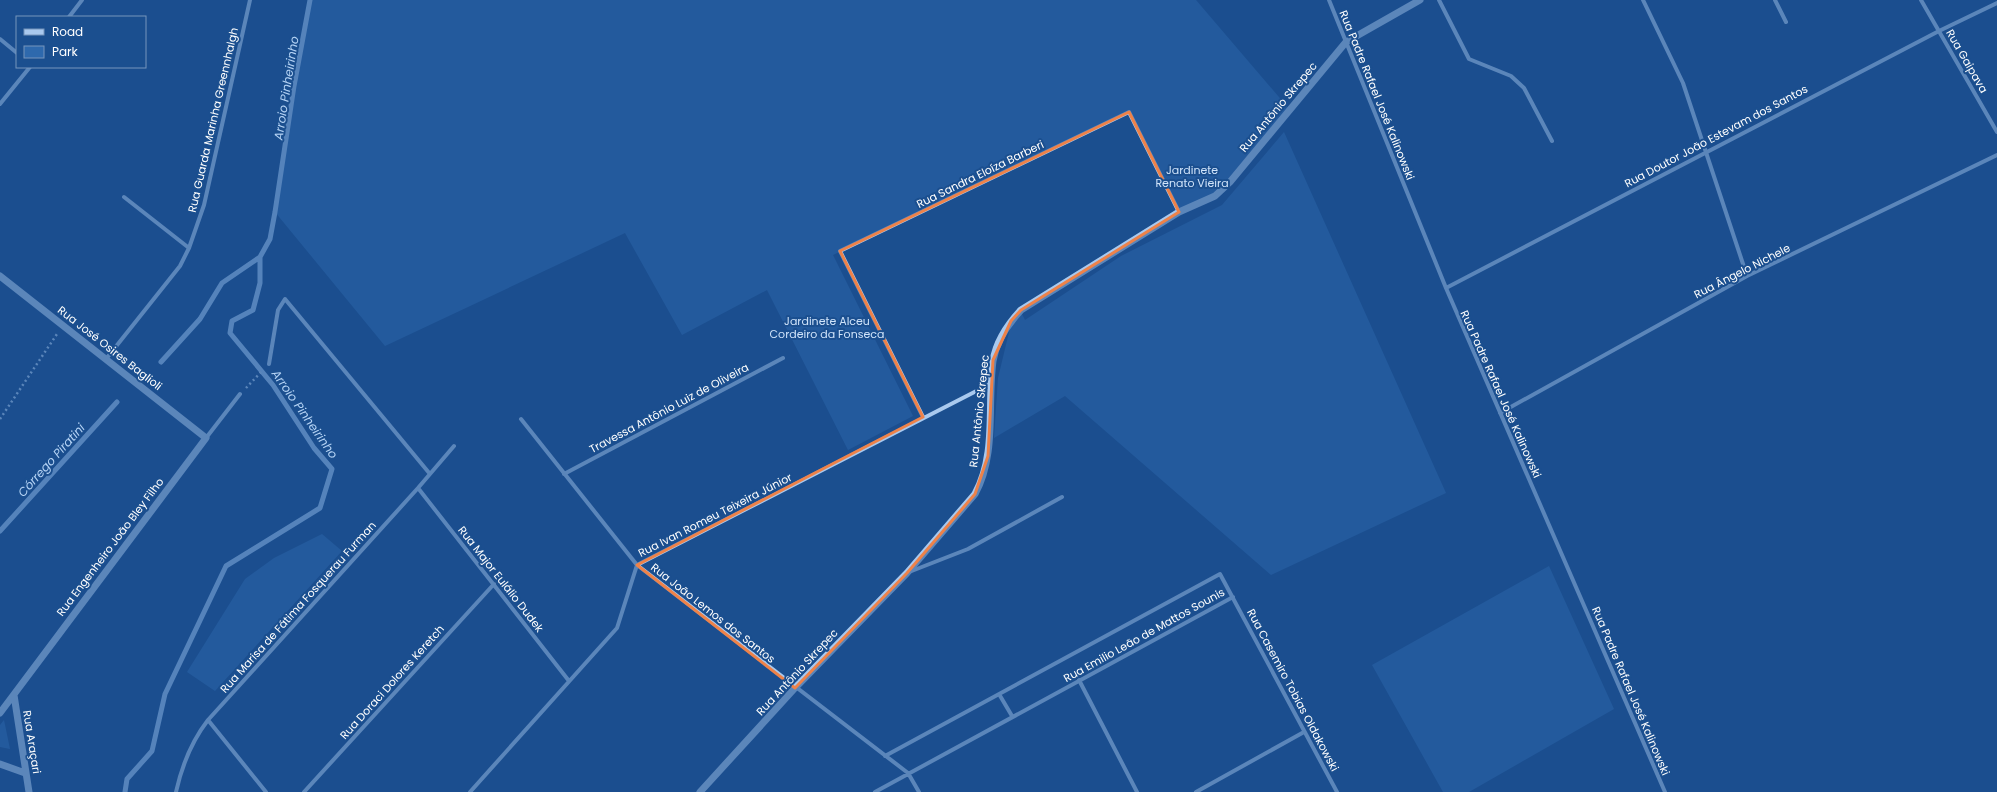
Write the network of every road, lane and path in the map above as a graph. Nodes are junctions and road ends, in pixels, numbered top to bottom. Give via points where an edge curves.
1 (82, 0) edge
2 (250, 0) edge
3 (1329, 0) edge
4 (1420, 0) edge
5 (1439, 0) edge
6 (1643, 0) edge
7 (1775, 0) edge
8 (1921, 0) edge
9 (1997, 2) edge
10 (70, 16) edge
11 (1786, 22) dead end
12 (1939, 31) junction
13 (0, 39) edge
14 (1346, 42) junction
15 (16, 52) edge
16 (29, 68) edge
17 (0, 104) edge
18 (1997, 132) edge
19 (1552, 141) dead end
20 (1706, 151) junction
21 (1997, 155) edge
22 (124, 197) dead end
23 (1179, 212) junction
24 (189, 248) junction
25 (0, 276) edge
26 (1747, 276) junction
27 (1446, 288) junction
28 (63, 325) junction
29 (783, 358) dead end
30 (106, 359) junction
31 (267, 366) joint
32 (992, 383) junction
33 (240, 394) joint
34 (1500, 413) junction
35 (923, 417) junction
36 (0, 419) edge
37 (521, 419) dead end
38 (206, 438) junction
39 (454, 446) dead end
40 (430, 474) junction
41 (564, 474) junction
42 (418, 488) junction
43 (1062, 497) dead end
44 (637, 565) junction
45 (907, 573) junction
46 (494, 584) junction
47 (1233, 597) junction
48 (1079, 680) junction
49 (569, 681) junction
50 (795, 688) junction
51 (1000, 694) junction
52 (14, 695) junction
53 (0, 713) edge
54 (1012, 716) junction
55 (208, 720) junction
56 (1304, 732) junction
57 (885, 756) junction
58 (0, 764) edge
59 (25, 773) junction
60 (908, 773) junction
61 (29, 792) edge
62 (176, 792) edge
63 (266, 792) edge
64 (304, 792) edge
65 (470, 792) edge
66 (700, 792) edge
67 (875, 792) edge
68 (919, 792) edge
69 (1137, 792) edge
70 (1196, 792) edge
71 (1337, 792) edge
72 (1665, 792) edge

1 - 10 street
2 - 24 street, Rua Guarda Marinha Greennhalgh via 204,205
3 - 14 street, Rua Padre Rafael José Kalinowski
4 - 14 street
5 - 19 street via 1469,59 1510,76 1524,88
6 - 20 street via 1683,83
7 - 11 street
8 - 12 street, Rua Gaipava
9 - 12 street, Rua Doutor João Estevam dos Santos
12 - 18 street, Rua Gaipava
12 - 20 street, Rua Doutor João Estevam dos Santos
13 - 15 street
14 - 23 street, Rua Antônio Skrepec via 1230,182 1215,196
14 - 27 street, Rua Padre Rafael José Kalinowski
16 - 17 street
20 - 26 street
20 - 27 street, Rua Doutor João Estevam dos Santos
21 - 26 street, Rua Ângelo Nichele
22 - 24 street
23 - 32 street, Rua Antônio Skrepec via 1021,310 1011,321 998,347
23 - 35 street, Rua Sandra Eloíza Barberi via 1129,112 840,252
24 - 30 street, Rua Guarda Marinha Greennhalgh via 180,266
25 - 28 street, Rua José Osires Baglioli
26 - 34 street, Rua Ângelo Nichele
27 - 34 street, Rua Padre Rafael José Kalinowski
28 - 30 street, Rua José Osires Baglioli
28 - 36 path
29 - 41 street, Travessa Antônio Luiz de Oliveira
30 - 38 street, Rua José Osires Baglioli
31 - 33 path
31 - 40 street via 278,310 285,299
32 - 35 street, Rua Ivan Romeu Teixeira Júnior
32 - 45 street, Rua Antônio Skrepec via 988,456 981,483 967,505
33 - 38 street, Rua Engenheiro João Bley Filho
34 - 72 street, Rua Padre Rafael José Kalinowski
35 - 44 street, Rua Ivan Romeu Teixeira Júnior
37 - 41 street, Rua João Lemos dos Santos
38 - 52 street, Rua Engenheiro João Bley Filho
39 - 40 street, Rua Marisa de Fátima Fosquerau Furman
40 - 42 street, Rua Marisa de Fátima Fosquerau Furman
41 - 44 street, Rua João Lemos dos Santos
42 - 46 street, Rua Major Eulálio Dudek
42 - 55 street, Rua Marisa de Fátima Fosquerau Furman
43 - 45 street via 968,549
44 - 49 street, Rua Ivan Romeu Teixeira Júnior via 617,628
44 - 50 street, Rua João Lemos dos Santos
45 - 50 street, Rua Antônio Skrepec
46 - 49 street, Rua Major Eulálio Dudek
46 - 64 street, Rua Doraci Dolores Keretch
47 - 48 street, Rua Emilio Leão de Mattos Sounis
47 - 51 street, Rua Emilio Leão de Mattos Sounis via 1220,574
47 - 56 street, Rua Casemiro Tobias Oldakowski
48 - 54 street, Rua Emilio Leão de Mattos Sounis
48 - 69 street
49 - 65 street, Rua Ivan Romeu Teixeira Júnior
50 - 57 street, Rua João Lemos dos Santos
50 - 66 street, Rua Antônio Skrepec
51 - 54 street
51 - 57 street, Rua Emilio Leão de Mattos Sounis
52 - 53 street, Rua Engenheiro João Bley Filho
52 - 59 street, Rua Araçari
54 - 60 street, Rua Emilio Leão de Mattos Sounis
55 - 62 street, Rua Marisa de Fátima Fosquerau Furman via 195,737 185,758
55 - 63 street
56 - 70 street
56 - 71 street, Rua Casemiro Tobias Oldakowski
57 - 60 street, Rua João Lemos dos Santos
58 - 59 street
59 - 61 street, Rua Araçari
60 - 67 street, Rua Emilio Leão de Mattos Sounis
60 - 68 street, Rua João Lemos dos Santos

